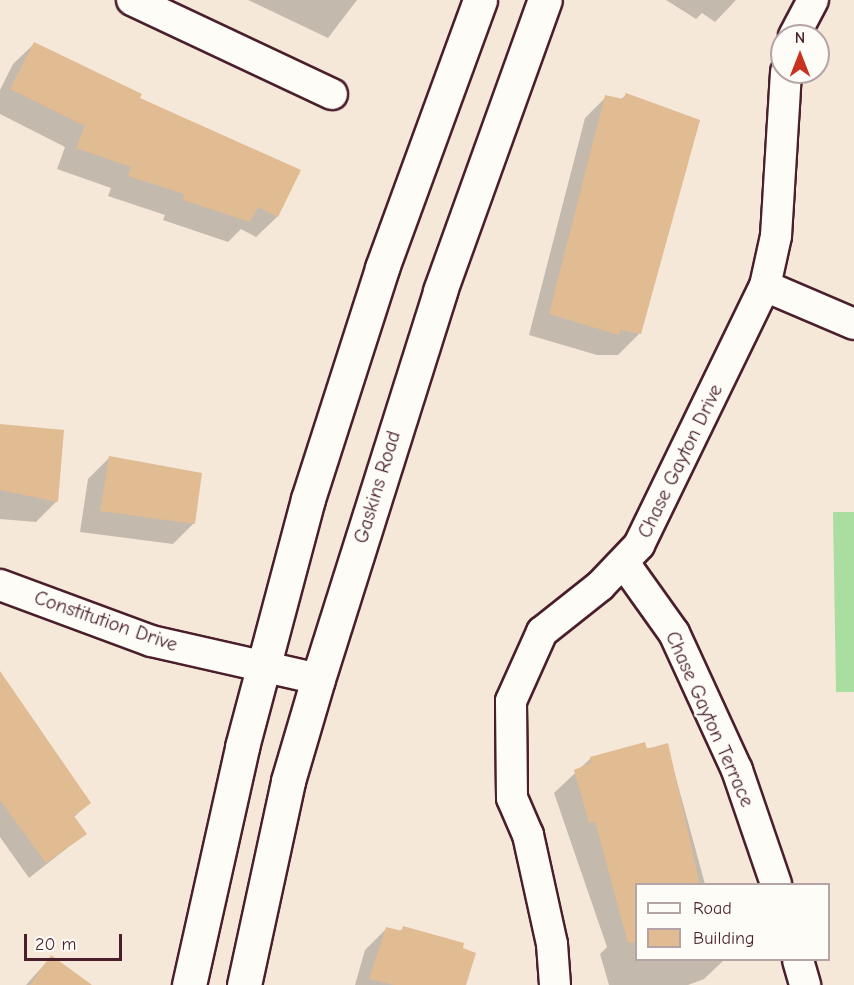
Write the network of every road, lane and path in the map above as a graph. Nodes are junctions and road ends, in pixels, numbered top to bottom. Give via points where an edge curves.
1 (132, 0) edge
2 (480, 0) edge
3 (545, 0) edge
4 (813, 0) edge
5 (800, 24) edge
6 (785, 84) edge
7 (332, 94) dead end
8 (765, 286) junction
9 (854, 324) edge
10 (624, 563) junction
11 (0, 585) edge
12 (264, 666) junction
13 (318, 680) junction
14 (775, 883) edge
15 (798, 961) edge
16 (189, 985) edge
17 (244, 985) edge
18 (555, 985) edge
19 (806, 985) edge

1 - 7 street
2 - 12 main road via 378,279 308,499
3 - 13 main road, Gaskins Road via 440,291
4 - 5 street
6 - 8 street, Chase Gayton Drive via 776,236
8 - 9 street
8 - 10 street, Chase Gayton Drive via 639,545
10 - 14 street, Chase Gayton Terrace via 674,633 736,770
10 - 18 street, Chase Gayton Drive via 542,632 512,701 512,798 528,835 552,944
11 - 12 street, Constitution Drive via 151,640
12 - 13 street, Constitution Drive
12 - 16 main road
13 - 17 main road, Gaskins Road via 288,781
15 - 19 street

